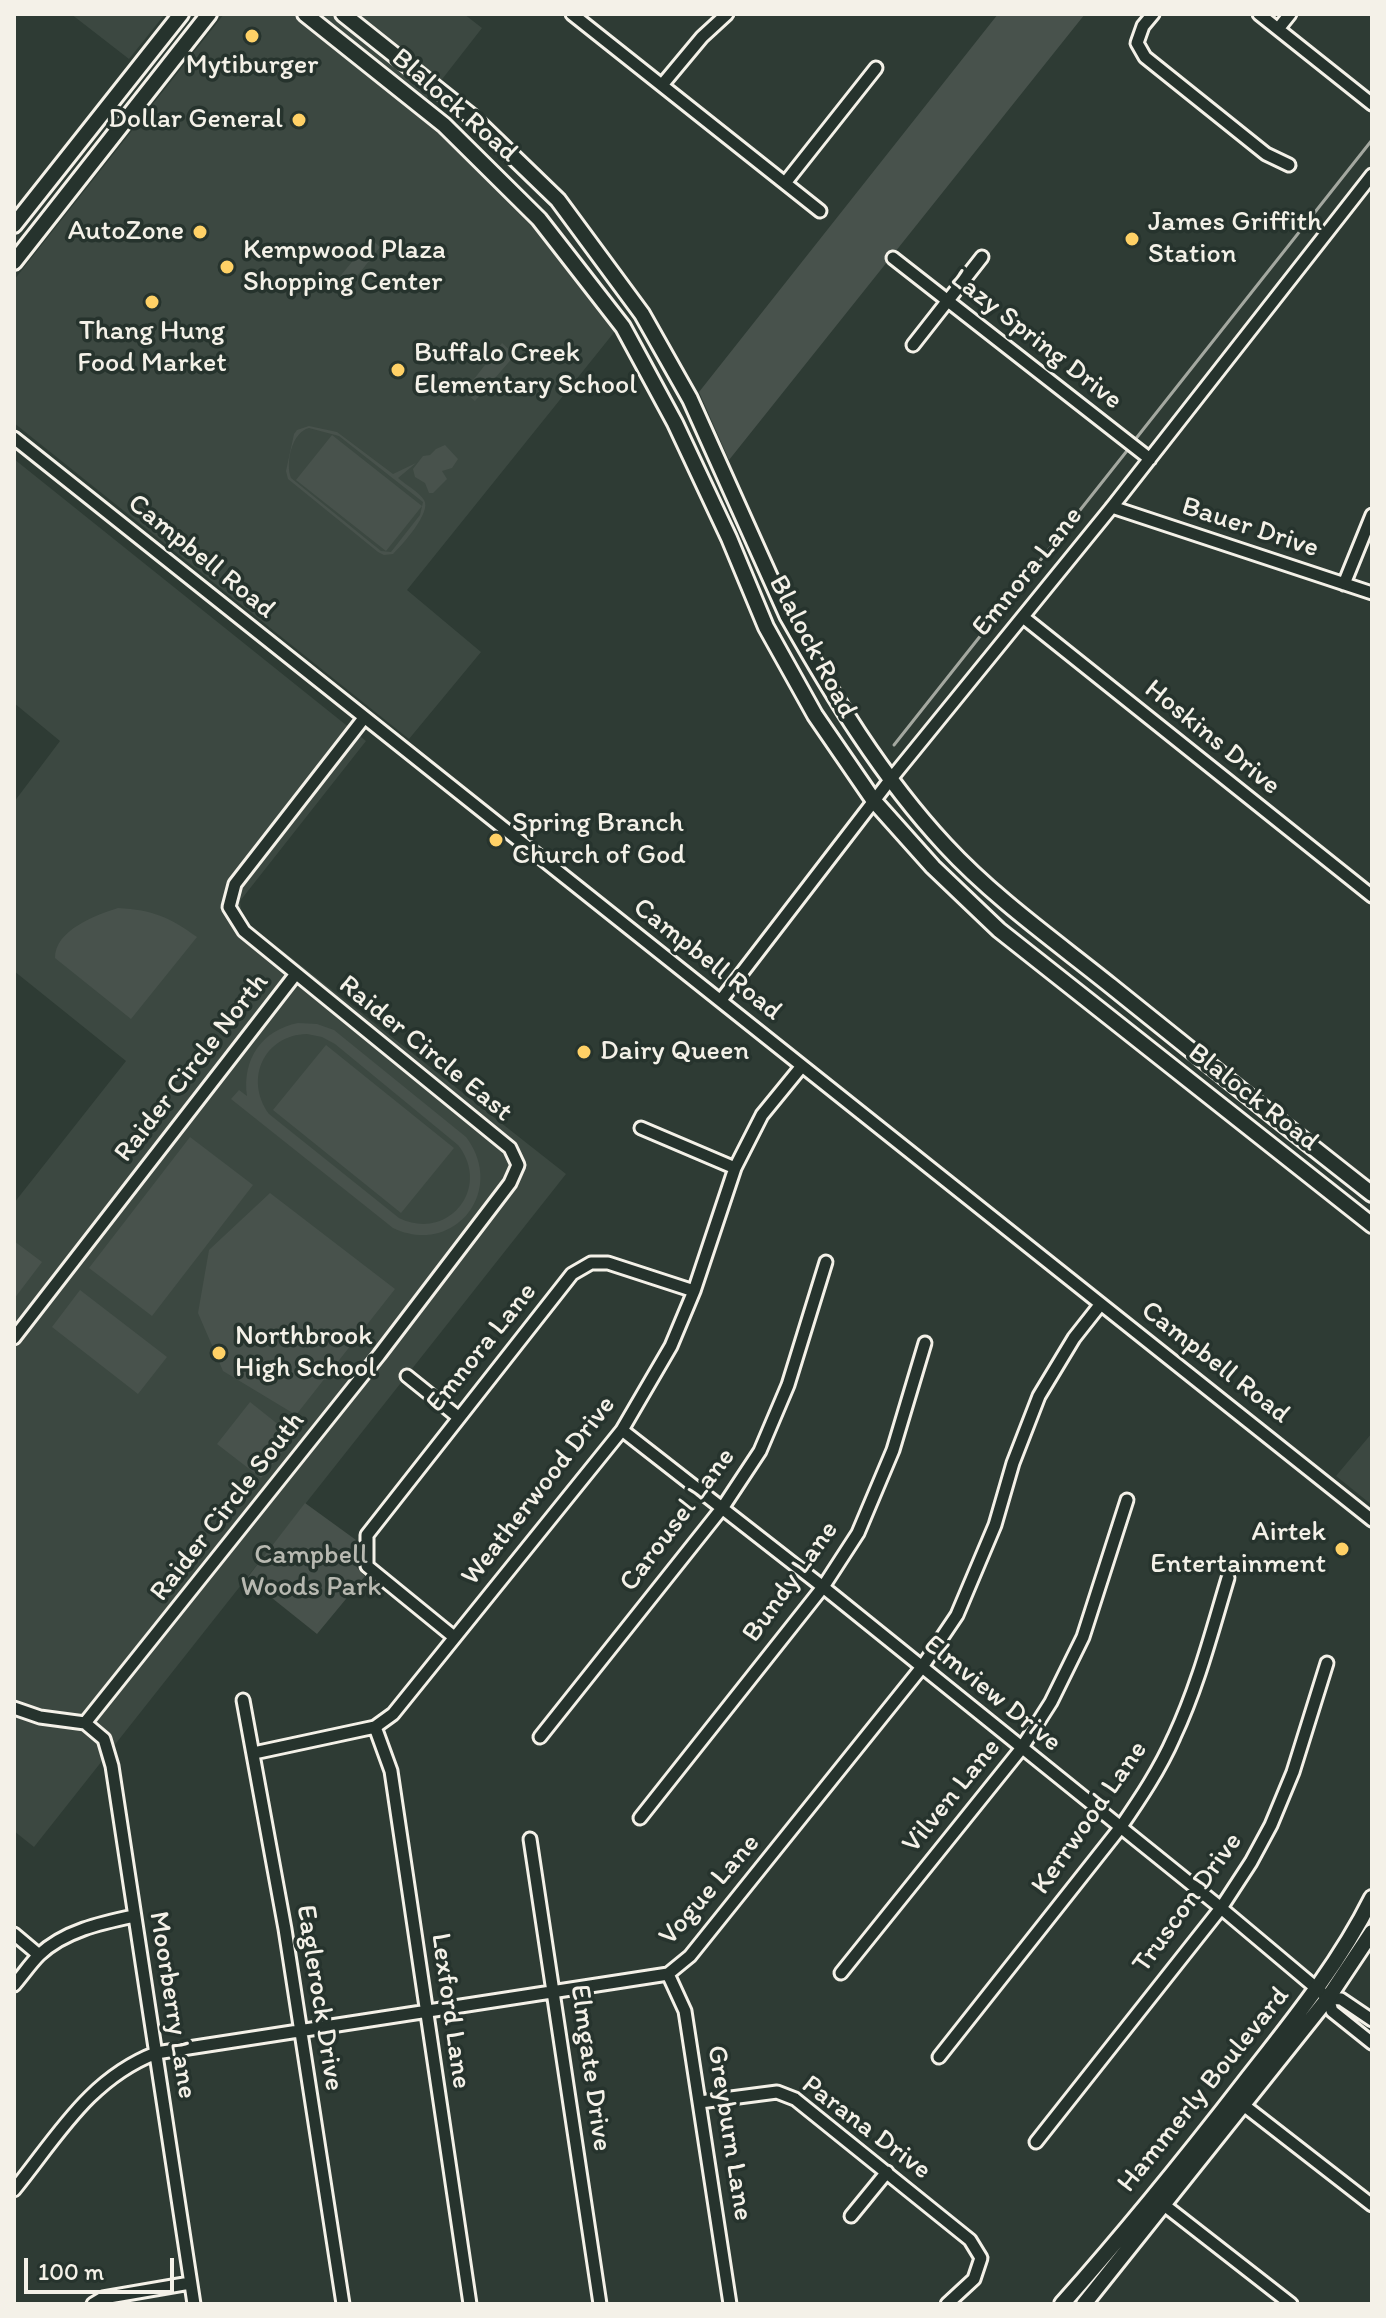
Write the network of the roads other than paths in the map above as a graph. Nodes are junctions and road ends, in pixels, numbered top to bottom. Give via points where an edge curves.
1 (181, 14) edge
2 (209, 14) edge
3 (305, 14) edge
4 (343, 14) edge
5 (572, 14) edge
6 (727, 14) edge
7 (1153, 14) edge
8 (1259, 14) edge
9 (1290, 14) edge
10 (1278, 29) junction
11 (141, 65) junction
12 (876, 68) dead end
13 (423, 78) junction
14 (157, 80) junction
15 (662, 85) junction
16 (410, 98) junction
17 (1372, 104) edge
18 (471, 116) junction
19 (444, 125) junction
20 (1289, 165) dead end
21 (1372, 175) edge
22 (785, 183) junction
23 (820, 211) dead end
24 (14, 225) edge
25 (982, 257) dead end
26 (893, 258) dead end
27 (15, 260) edge
28 (947, 300) junction
29 (913, 345) dead end
30 (14, 438) edge
31 (1146, 456) junction
32 (1112, 507) junction
33 (1372, 515) edge
34 (1344, 584) junction
35 (1372, 593) edge
36 (1023, 617) junction
37 (364, 718) junction
38 (890, 780) junction
39 (874, 801) junction
40 (1372, 896) edge
41 (1077, 959) junction
42 (295, 975) junction
43 (1059, 977) junction
44 (721, 1000) junction
45 (1209, 1064) junction
46 (802, 1066) junction
47 (1192, 1083) junction
48 (641, 1128) dead end
49 (518, 1165) joint
50 (735, 1168) junction
51 (1350, 1177) junction
52 (1372, 1194) edge
53 (1334, 1195) junction
54 (1372, 1225) edge
55 (826, 1262) dead end
56 (694, 1291) junction
57 (1100, 1305) junction
58 (14, 1338) edge
59 (925, 1343) dead end
60 (407, 1376) dead end
61 (458, 1417) junction
62 (622, 1430) junction
63 (1127, 1500) dead end
64 (723, 1507) junction
65 (1372, 1520) edge
66 (1228, 1578) dead end
67 (823, 1587) junction
68 (454, 1637) junction
69 (1327, 1663) dead end
70 (922, 1667) junction
71 (243, 1700) dead end
72 (14, 1708) edge
73 (85, 1723) junction
74 (375, 1727) junction
75 (540, 1737) dead end
76 (1021, 1749) junction
77 (254, 1753) junction
78 (640, 1818) dead end
79 (1120, 1828) junction
80 (530, 1839) dead end
81 (1372, 1898) edge
82 (1221, 1908) junction
83 (134, 1916) junction
84 (1372, 1932) edge
85 (14, 1934) edge
86 (39, 1955) junction
87 (841, 1973) dead end
88 (668, 1974) junction
89 (14, 1985) edge
90 (554, 1992) junction
91 (1323, 1993) junction
92 (425, 2010) junction
93 (1372, 2020) edge
94 (301, 2031) junction
95 (1372, 2043) edge
96 (156, 2053) junction
97 (939, 2057) dead end
98 (1239, 2101) junction
99 (700, 2102) junction
100 (1036, 2142) dead end
101 (887, 2172) junction
102 (14, 2190) edge
103 (1159, 2201) junction
104 (1372, 2205) edge
105 (851, 2216) dead end
106 (1092, 2270) junction
107 (1105, 2280) junction
108 (190, 2283) junction
109 (93, 2304) edge
110 (194, 2304) edge
111 (343, 2304) edge
112 (470, 2304) edge
113 (600, 2304) edge
114 (730, 2304) edge
115 (947, 2304) edge
116 (1062, 2304) edge
117 (1084, 2304) edge
118 (1291, 2304) edge

1 - 11 main road
2 - 14 main road
3 - 16 main road, Blalock Road
4 - 13 main road, Blalock Road
5 - 15 street
6 - 15 street
7 - 20 street via 1137,43 1145,57 1266,154
8 - 10 street
9 - 10 street
10 - 17 street
11 - 14 main road
11 - 24 main road
12 - 22 street
13 - 16 main road
13 - 18 main road, Blalock Road
14 - 27 main road
15 - 22 street
16 - 19 main road, Blalock Road
18 - 19 main road
18 - 38 main road, Blalock Road via 558,200 642,314 690,399 787,615
19 - 39 main road, Blalock Road via 539,219 623,327 675,423 766,627 815,715
21 - 31 street, Emnora Lane
22 - 23 street
25 - 28 street
26 - 28 street, Lazy Spring Drive
28 - 29 street
28 - 31 street, Lazy Spring Drive
30 - 37 street, Campbell Road
31 - 32 street, Emnora Lane
32 - 34 street, Bauer Drive
32 - 36 street, Emnora Lane
33 - 34 street
34 - 35 street, Bauer Drive
36 - 38 street, Emnora Lane
36 - 40 street, Hoskins Drive
37 - 42 street, Raider Circle North via 235,884 229,907 244,931
37 - 44 street, Campbell Road
38 - 39 street, Emnora Lane
38 - 41 main road, Blalock Road via 946,846
39 - 43 main road, Blalock Road via 999,930
39 - 44 street, Emnora Lane
41 - 43 main road
41 - 45 main road, Blalock Road
42 - 49 street, Raider Circle East via 510,1148
42 - 58 street, Raider Circle North
43 - 47 main road, Blalock Road
44 - 46 street, Campbell Road
45 - 47 main road
45 - 51 main road, Blalock Road
46 - 50 street, Weatherwood Drive via 762,1115
46 - 57 street, Campbell Road
47 - 53 main road, Blalock Road
48 - 50 street
49 - 73 street, Raider Circle South via 510,1183 379,1355
50 - 56 street, Weatherwood Drive
51 - 52 main road, Blalock Road
51 - 53 main road
53 - 54 main road, Blalock Road
55 - 64 street, Carousel Lane via 788,1385 760,1451
56 - 61 street, Emnora Lane via 608,1263 591,1263 572,1274
56 - 62 street, Weatherwood Drive via 671,1346
57 - 65 street, Campbell Road
57 - 70 street, Vogue Lane via 1039,1396 980,1563 957,1615
59 - 67 street, Bundy Lane via 893,1450 858,1533
60 - 61 street
61 - 68 street, Emnora Lane via 367,1535 367,1566
62 - 64 street, Elmview Drive
62 - 68 street, Weatherwood Drive
63 - 76 street, Vilven Lane via 1083,1637
64 - 67 street, Elmview Drive
64 - 75 street, Carousel Lane
66 - 79 street, Kerrwood Lane via 1174,1738
67 - 70 street, Elmview Drive
67 - 78 street, Bundy Lane
68 - 74 street, Weatherwood Drive via 402,1703
69 - 82 street, Truscon Drive via 1282,1799
70 - 76 street, Elmview Drive
70 - 88 street, Vogue Lane via 707,1938
71 - 77 street, Eaglerock Drive
72 - 73 street
73 - 83 street, Moorberry Lane via 108,1746
74 - 77 street
74 - 92 street, Lexford Lane via 391,1771
76 - 79 street, Elmview Drive
76 - 87 street, Vilven Lane
77 - 94 street, Eaglerock Drive
79 - 82 street, Elmview Drive
79 - 97 street, Kerrwood Lane
80 - 90 street, Elmgate Drive
81 - 91 main road, Hammerly Boulevard
82 - 91 street, Elmview Drive
82 - 100 street, Truscon Drive
83 - 86 street via 79,1931
83 - 96 street, Moorberry Lane
84 - 91 main road, Hammerly Boulevard
85 - 86 street
86 - 89 street
88 - 90 street, Vogue Lane
88 - 99 street, Greyburn Lane via 685,2011
90 - 92 street, Vogue Lane
90 - 113 street, Elmgate Drive
91 - 93 street, Elmview Drive
91 - 95 street, Elmview Drive via 1332,2011
91 - 98 main road, Hammerly Boulevard
92 - 94 street, Vogue Lane
92 - 112 street, Lexford Lane
94 - 96 street, Vogue Lane
94 - 111 street, Eaglerock Drive
96 - 102 street, Vogue Lane via 126,2066 94,2090
96 - 108 street, Moorberry Lane
98 - 103 main road, Hammerly Boulevard
98 - 104 street
99 - 101 street, Parana Drive via 777,2092 795,2099
99 - 114 street, Greyburn Lane
101 - 105 street
101 - 115 street, Parana Drive via 970,2240 981,2258 974,2279
103 - 106 main road, Hammerly Boulevard
103 - 107 main road, Hammerly Boulevard
103 - 118 street
106 - 107 main road
106 - 116 main road, Hammerly Boulevard
107 - 117 main road, Hammerly Boulevard
108 - 109 street
108 - 110 street, Moorberry Lane

